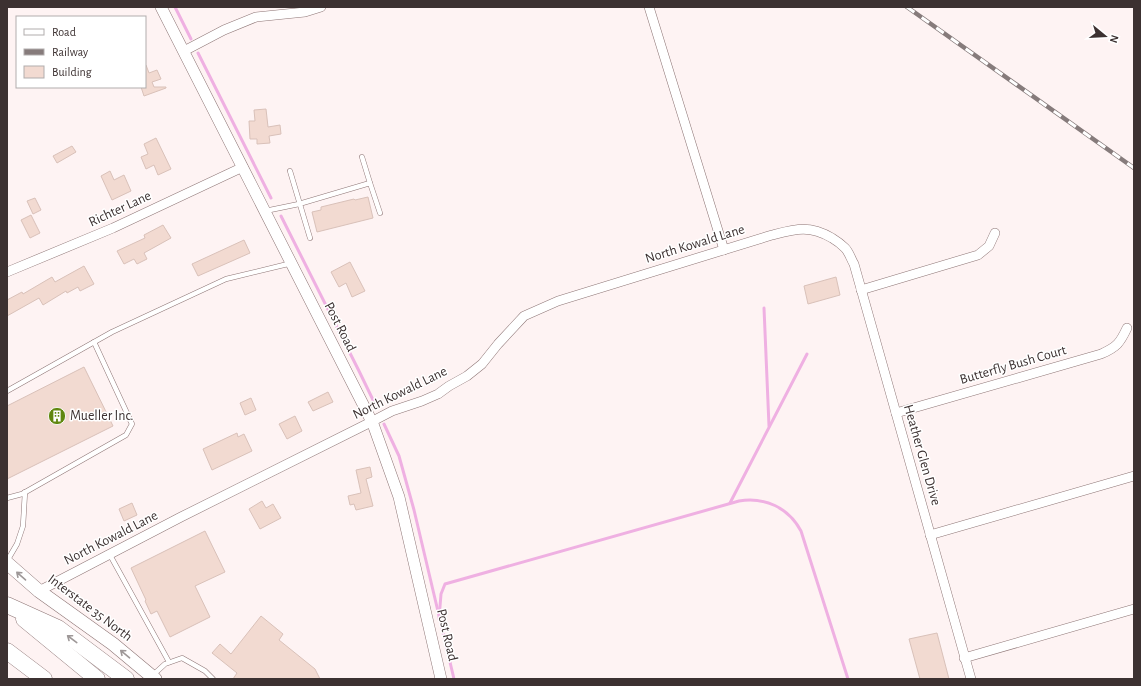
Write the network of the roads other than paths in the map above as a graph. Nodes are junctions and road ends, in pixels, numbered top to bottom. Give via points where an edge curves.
1 (161, 7) edge
2 (321, 7) edge
3 (649, 7) edge
4 (184, 52) junction
5 (362, 157) dead end
6 (243, 167) junction
7 (290, 171) dead end
8 (370, 183) junction
9 (300, 204) junction
10 (265, 211) junction
11 (380, 212) dead end
12 (995, 233) dead end
13 (310, 238) dead end
14 (840, 243) joint
15 (724, 250) junction
16 (292, 263) junction
17 (7, 272) edge
18 (862, 290) junction
19 (1127, 328) dead end
20 (94, 342) junction
21 (7, 391) edge
22 (896, 413) junction
23 (372, 422) junction
24 (1134, 476) edge
25 (25, 492) junction
26 (7, 498) edge
27 (930, 535) junction
28 (110, 555) junction
29 (7, 562) edge
30 (39, 591) junction
31 (7, 605) edge
32 (1134, 609) edge
33 (7, 651) edge
34 (964, 658) junction
35 (7, 662) edge
36 (169, 662) junction
37 (153, 678) edge
38 (30, 679) edge
39 (44, 679) edge
40 (97, 679) edge
41 (126, 679) edge
42 (213, 679) edge
43 (441, 679) edge
44 (971, 679) edge

1 - 4 street, Post Road
2 - 4 street via 305,12 256,17 224,30
3 - 15 street
4 - 6 street, Post Road
5 - 8 lane
6 - 10 street, Post Road
6 - 17 street, Richter Lane via 113,228
7 - 9 lane
8 - 9 lane
8 - 11 lane
9 - 10 lane
9 - 13 lane
10 - 16 street, Post Road
12 - 18 street via 988,246 978,255
14 - 15 street, North Kowald Lane via 825,234 807,229 794,229
14 - 18 street, Heather Glen Drive via 854,264
15 - 23 street, North Kowald Lane via 558,300 524,316 482,364 467,376 438,394 392,410
16 - 20 lane via 226,279
16 - 23 street, Post Road
18 - 22 street, Heather Glen Drive
19 - 22 street, Butterfly Bush Court via 1113,349 1101,354
20 - 21 lane
20 - 25 lane via 132,424 126,435
22 - 27 street, Heather Glen Drive
23 - 28 street, North Kowald Lane
23 - 43 street, Post Road via 399,497
24 - 27 street
25 - 26 lane
25 - 29 lane via 23,526
27 - 34 street, Heather Glen Drive
28 - 30 street, North Kowald Lane
28 - 36 lane
30 -> 29 main road, Interstate 35 North
37 -> 30 main road, Interstate 35 North via 113,644
31 - 40 highway
41 -> 31 highway via 58,628
32 - 34 street
33 - 39 highway
34 - 44 street, Heather Glen Drive
35 - 38 highway
36 - 37 lane
36 - 42 lane via 182,658 205,671

